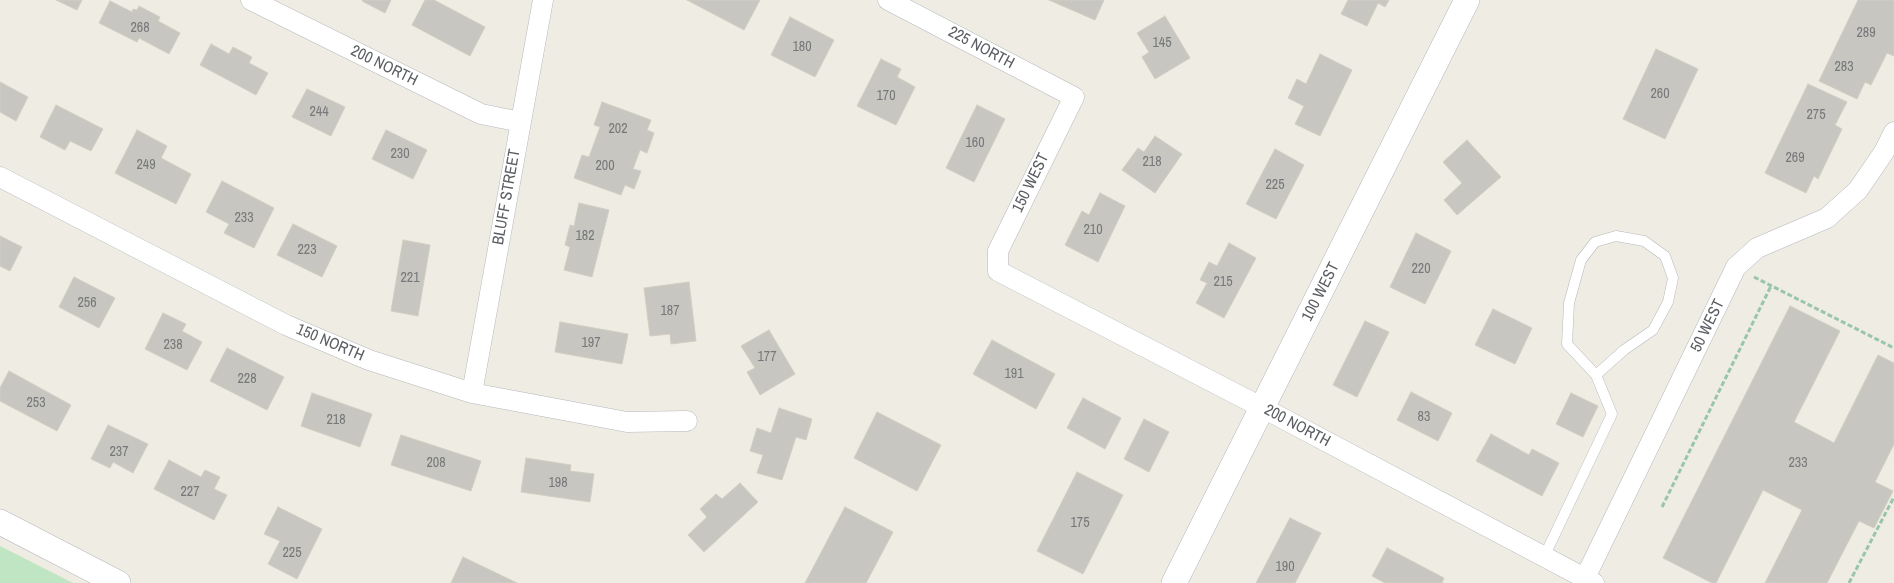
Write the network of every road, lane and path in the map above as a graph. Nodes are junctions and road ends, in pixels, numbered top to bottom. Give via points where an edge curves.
1 (251, 0) edge
2 (543, 0) edge
3 (888, 0) edge
4 (1467, 0) edge
5 (1074, 97) joint
6 (521, 122) junction
7 (1894, 132) edge
8 (1889, 155) edge
9 (0, 177) edge
10 (998, 271) joint
11 (1754, 277) dead end
12 (1772, 286) junction
13 (1894, 348) edge
14 (1596, 375) junction
15 (472, 393) junction
16 (1263, 408) junction
17 (687, 421) dead end
18 (1894, 497) edge
19 (1662, 507) dead end
20 (0, 522) edge
21 (1544, 557) junction
22 (1590, 580) edge
23 (118, 583) edge
24 (1174, 583) edge
25 (1849, 583) edge

1 - 6 street, 200 NORTH via 481,114
2 - 6 street, BLUFF STREET
3 - 5 street, 225 NORTH
4 - 16 street, 100 WEST
5 - 10 street, 150 WEST via 998,251
6 - 15 street, BLUFF STREET
7 - 8 street, 50 WEST
8 - 22 street, 50 WEST via 1827,218 1757,248 1736,267
9 - 15 street, 150 NORTH via 286,325 369,360
10 - 16 street, 200 NORTH
11 - 12 path
12 - 13 path
12 - 19 path
14 - 14 lane via 1567,344 1569,302 1581,260 1595,242 1616,236 1644,241 1665,256 1673,278 1668,302 1653,330
14 - 21 lane via 1612,414
15 - 17 street, 150 NORTH via 627,422
16 - 21 street, 200 NORTH
16 - 24 street, 100 WEST
18 - 25 path
20 - 23 street
21 - 22 street, 200 NORTH

